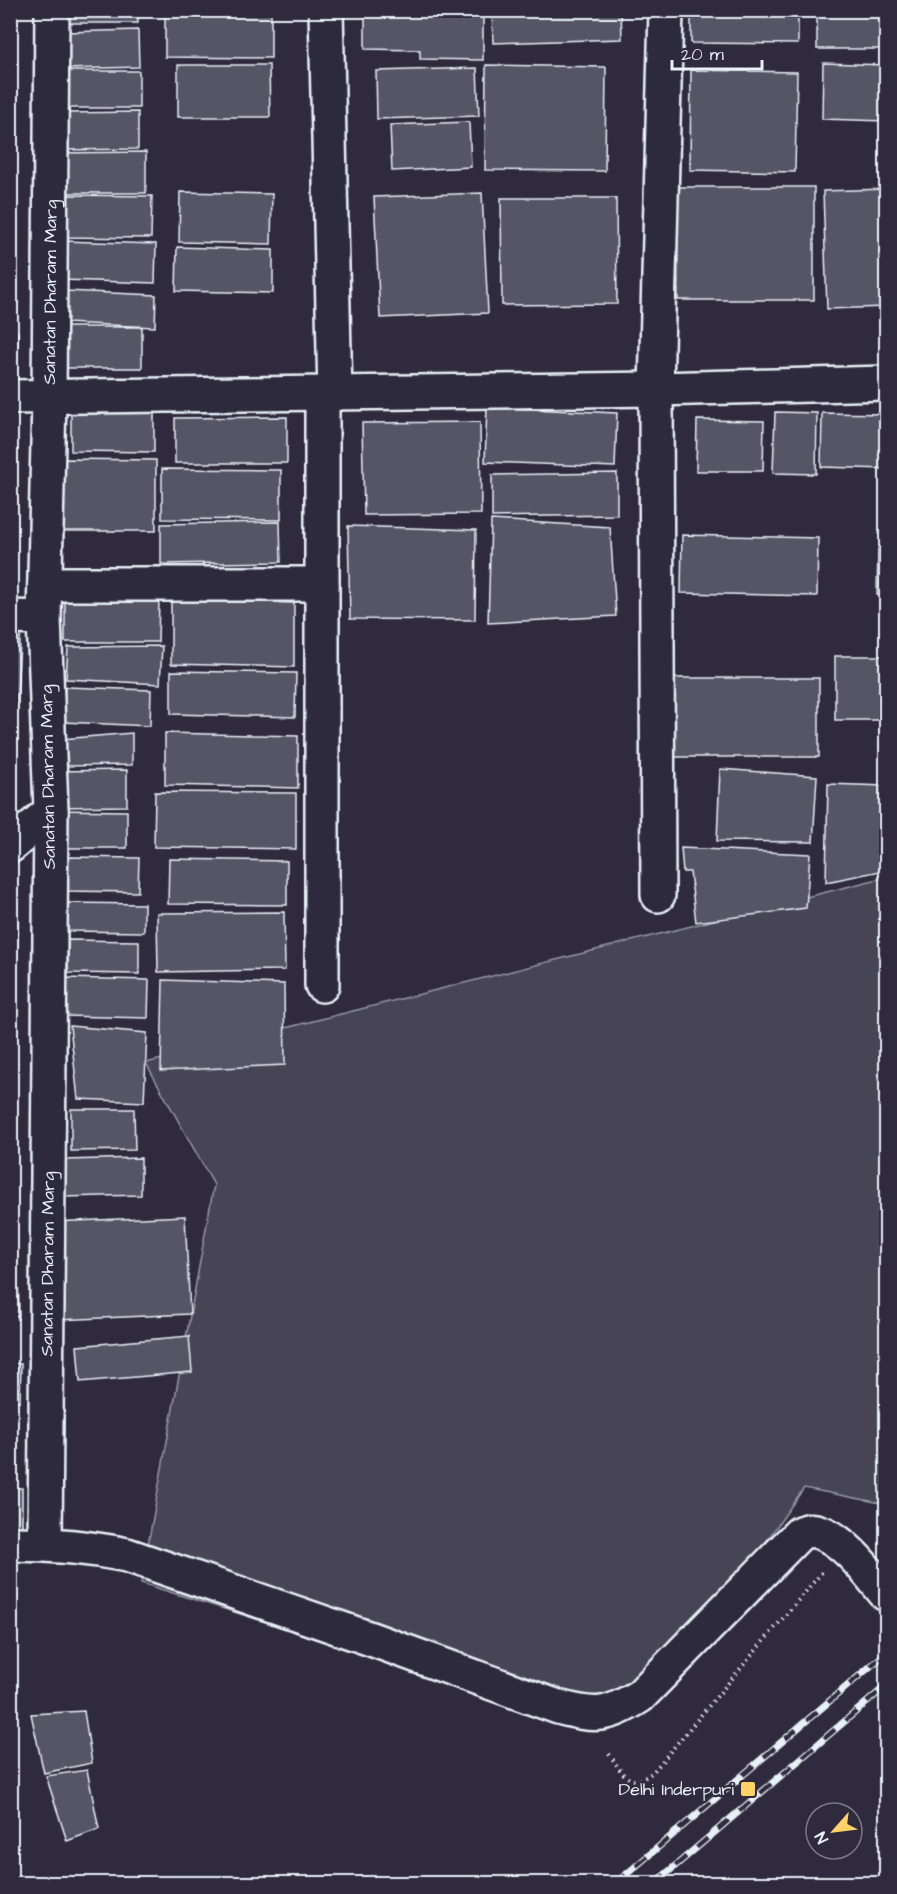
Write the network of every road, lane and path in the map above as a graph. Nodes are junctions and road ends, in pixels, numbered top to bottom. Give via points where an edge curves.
1 (52, 10) edge
2 (326, 10) edge
3 (666, 10) edge
4 (886, 383) edge
5 (656, 389) junction
6 (328, 394) junction
7 (10, 397) edge
8 (49, 398) junction
9 (45, 584) junction
10 (322, 584) junction
11 (10, 617) edge
12 (44, 618) junction
13 (51, 811) junction
14 (10, 846) edge
15 (658, 895) dead end
16 (322, 985) dead end
17 (45, 1544) junction
18 (10, 1545) edge
19 (848, 1551) junction
20 (886, 1594) edge
21 (609, 1754) dead end

1 - 8 street, Sanatan Dharam Marg
2 - 6 street
3 - 5 street
4 - 5 street
5 - 6 street
5 - 15 street
6 - 8 street
6 - 10 street
7 - 8 street
8 - 9 street, Sanatan Dharam Marg
9 - 10 street
9 - 12 street, Sanatan Dharam Marg
10 - 16 street
11 - 12 street
12 - 13 street, Sanatan Dharam Marg
13 - 14 street
13 - 17 street, Sanatan Dharam Marg
17 - 18 street
17 - 19 street via 127,1555 558,1707 604,1714 640,1696 801,1533 821,1532
19 - 20 street
19 - 21 path via 653,1773 633,1781

